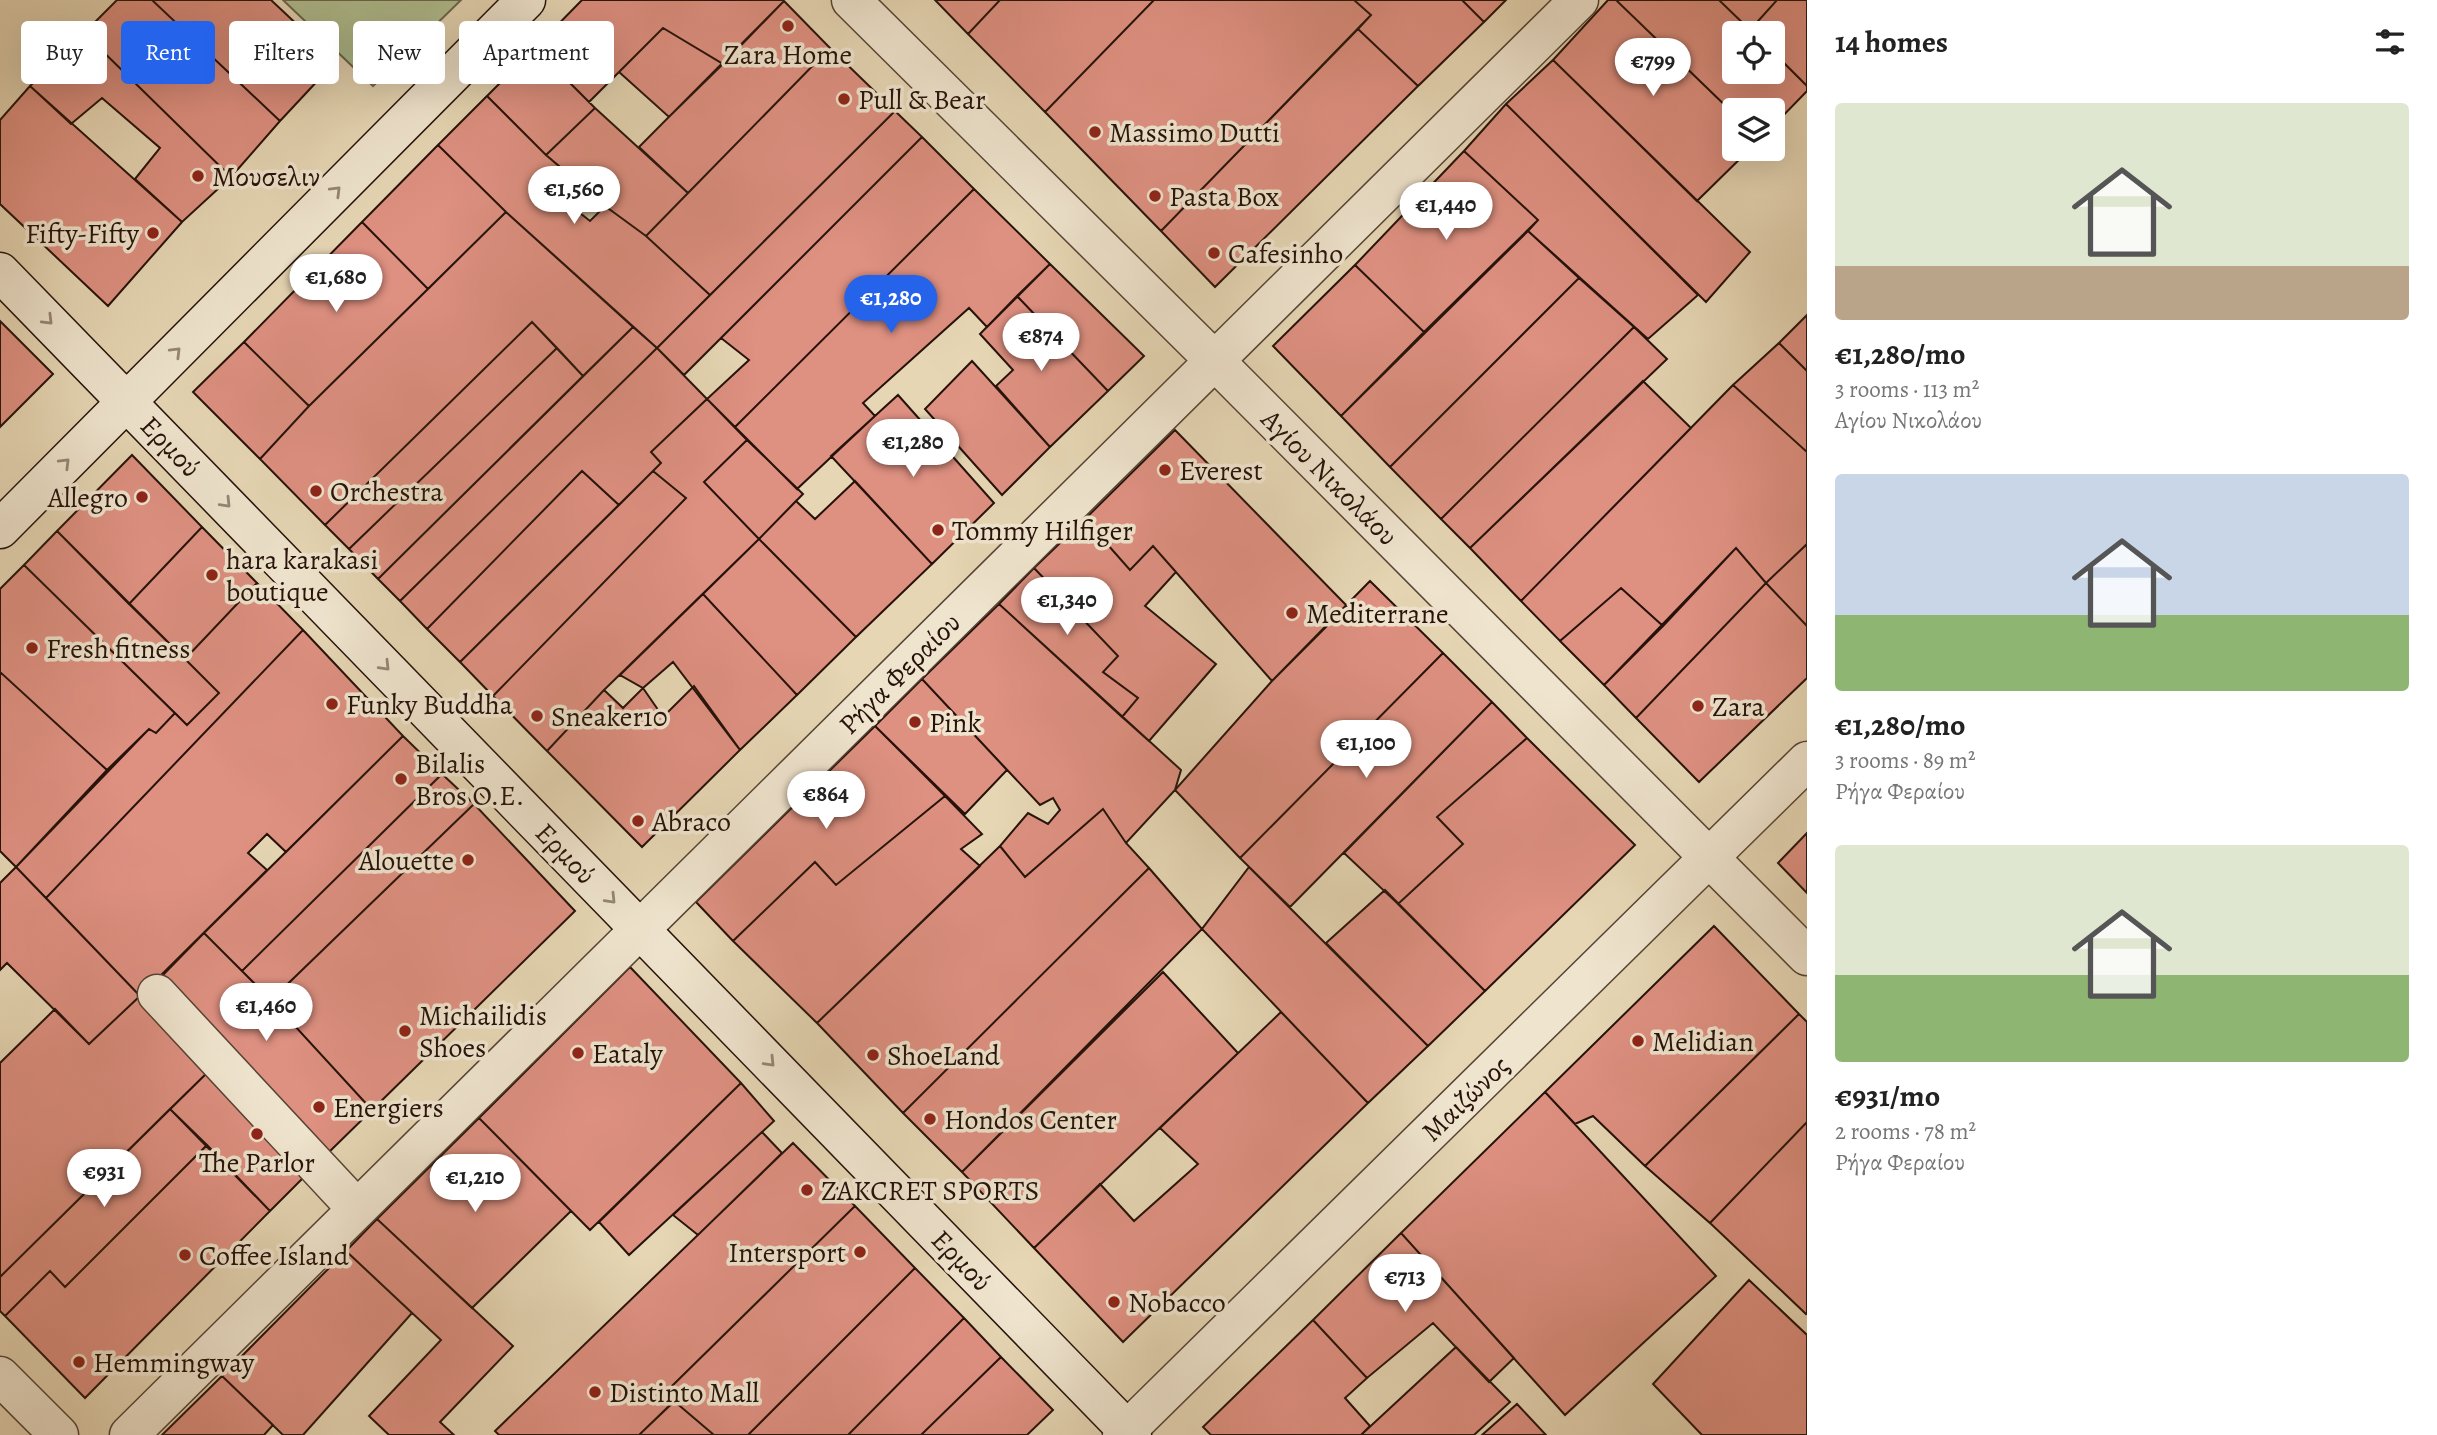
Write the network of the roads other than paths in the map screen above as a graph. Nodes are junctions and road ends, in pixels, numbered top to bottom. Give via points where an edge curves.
1 (526, 0) edge
2 (852, 0) edge
3 (1579, 0) edge
4 (0, 272) edge
5 (1215, 361) junction
6 (127, 401) junction
7 (0, 529) edge
8 (1807, 761) edge
9 (1710, 857) junction
10 (640, 929) junction
11 (1807, 956) edge
12 (157, 994) dead end
13 (358, 1209) junction
14 (0, 1376) edge
15 (1127, 1433) edge
16 (59, 1435) edge
17 (129, 1435) edge

6 -> 1 street
2 - 5 street, Αγίου Νικολάου
3 - 5 street, Ρήγα Φεραίου
4 -> 6 street, Ερμού
5 - 9 street, Αγίου Νικολάου
5 - 10 street, Ρήγα Φεραίου
7 -> 6 street
6 -> 10 street, Ερμού
8 - 9 street, Μαιζώνος
9 - 11 street, Αγίου Νικολάου
9 - 15 street, Μαιζώνος
10 - 13 street, Ρήγα Φεραίου
10 -> 15 street, Ερμού
12 - 13 street
13 - 17 street, Ρήγα Φεραίου
14 - 16 street

